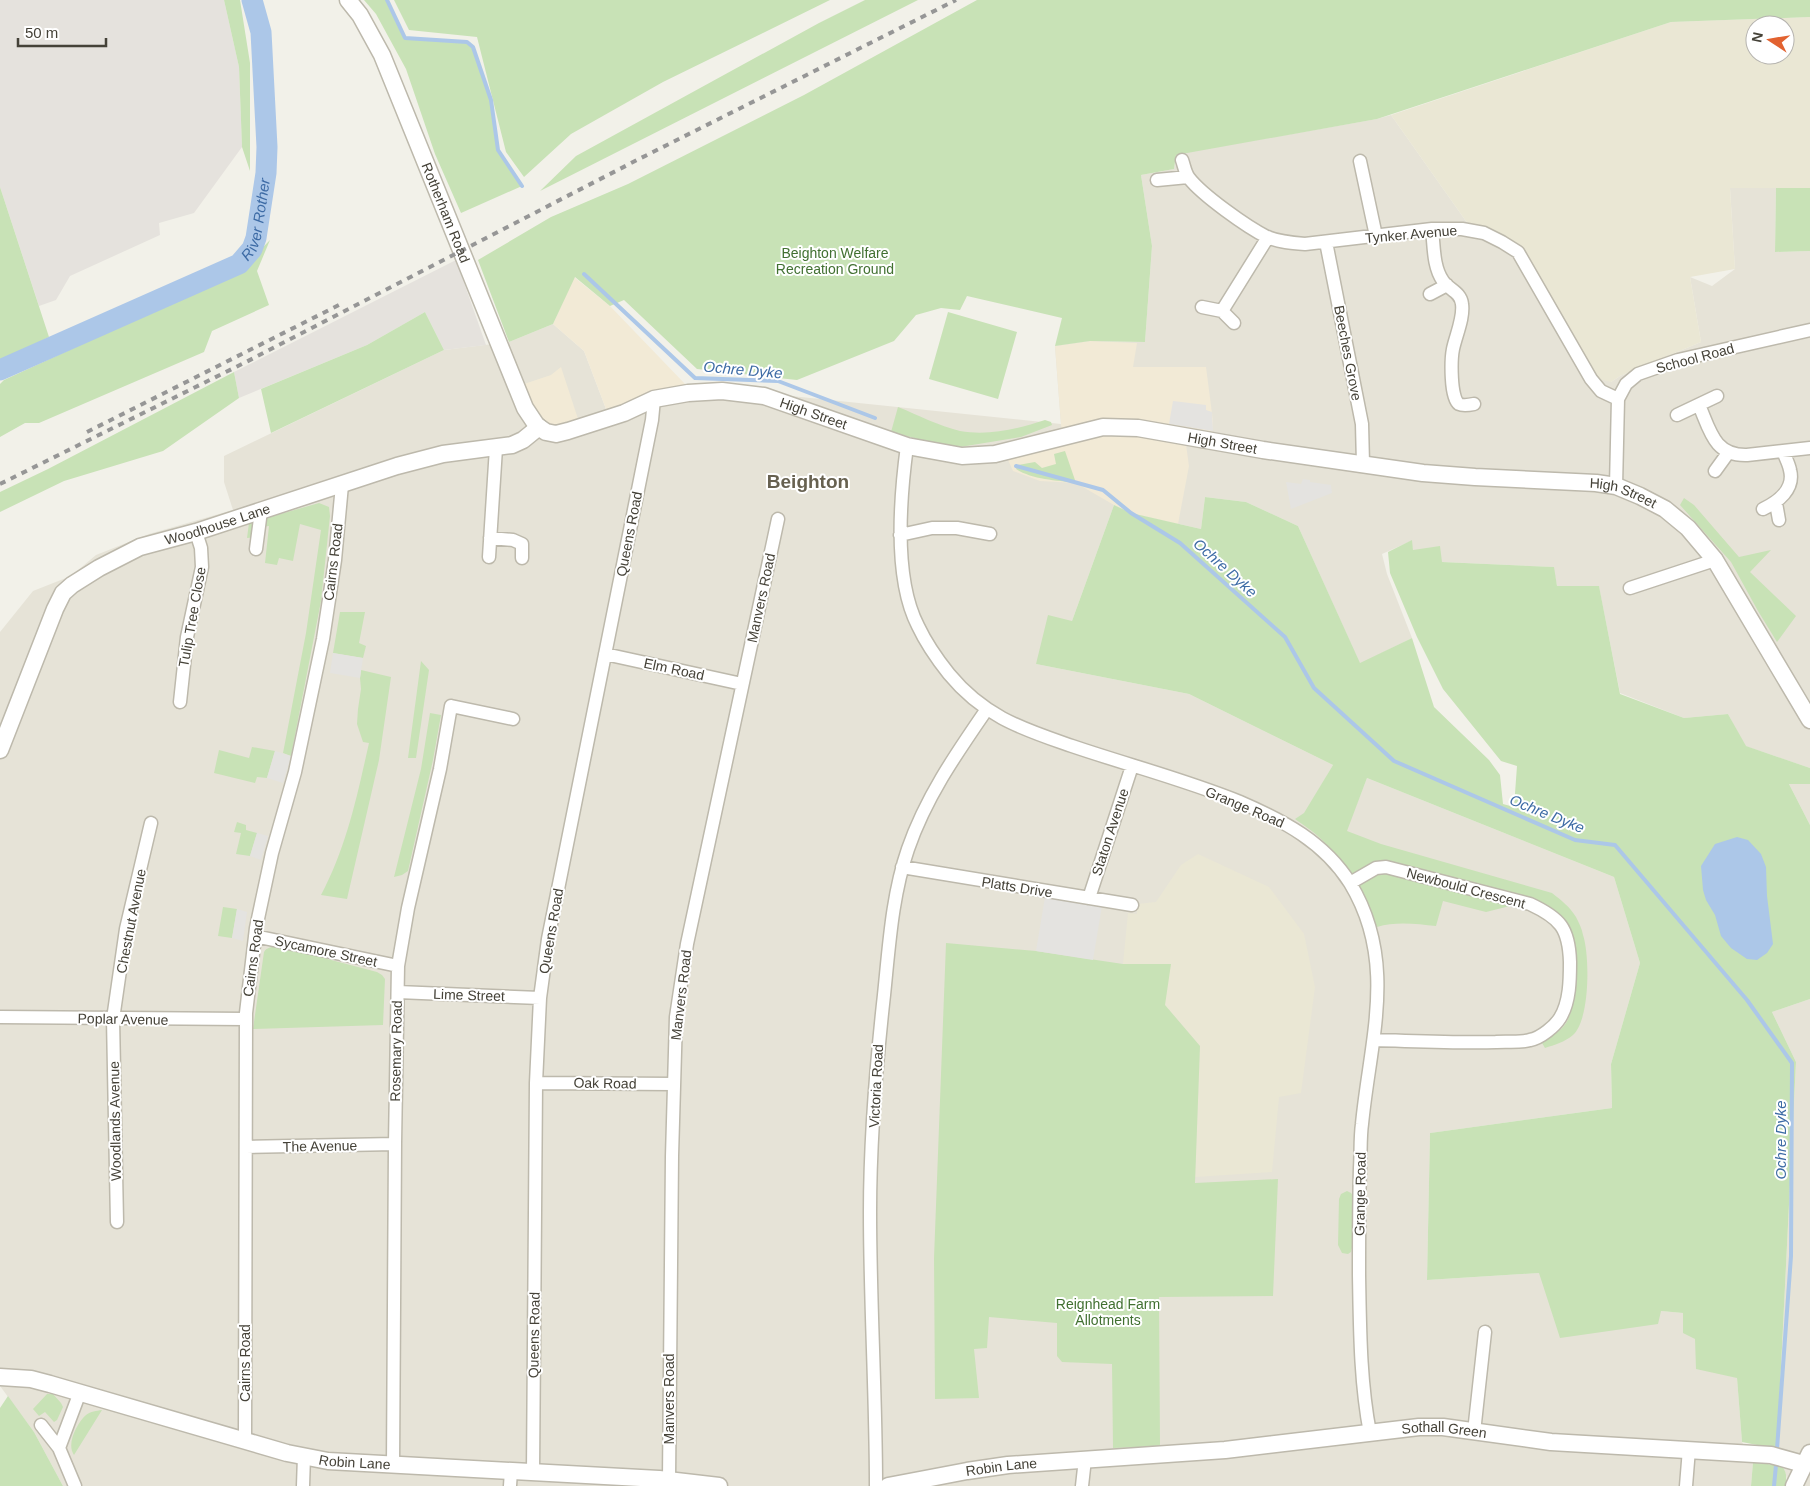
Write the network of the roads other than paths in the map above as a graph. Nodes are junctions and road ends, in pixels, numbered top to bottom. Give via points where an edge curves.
1 (348, 0) edge
2 (1182, 160) dead end
3 (1360, 161) dead end
4 (1188, 177) junction
5 (1157, 180) dead end
6 (1432, 229) junction
7 (1376, 236) junction
8 (1268, 237) junction
9 (1326, 242) junction
10 (1447, 285) junction
11 (1430, 294) dead end
12 (1202, 307) dead end
13 (1222, 311) junction
14 (1234, 323) dead end
15 (1810, 330) edge
16 (1717, 396) dead end
17 (654, 398) junction
18 (1618, 398) junction
19 (1474, 404) dead end
20 (1699, 405) junction
21 (1677, 415) dead end
22 (539, 427) junction
23 (907, 446) junction
24 (496, 448) junction
25 (1810, 448) edge
26 (1782, 451) junction
27 (1728, 453) junction
28 (1363, 464) junction
29 (1716, 471) dead end
30 (342, 485) junction
31 (1616, 486) junction
32 (1776, 503) junction
33 (1763, 509) dead end
34 (261, 511) junction
35 (778, 519) dead end
36 (1779, 520) dead end
37 (196, 532) junction
38 (990, 534) dead end
39 (900, 535) junction
40 (490, 538) junction
41 (256, 549) dead end
42 (489, 557) dead end
43 (522, 558) dead end
44 (1715, 560) junction
45 (1630, 588) dead end
46 (605, 654) junction
47 (742, 684) junction
48 (180, 702) dead end
49 (987, 709) junction
50 (513, 719) dead end
51 (1810, 720) edge
52 (0, 750) edge
53 (1132, 766) junction
54 (151, 823) dead end
55 (902, 868) junction
56 (1350, 883) junction
57 (1090, 898) junction
58 (1132, 905) dead end
59 (255, 936) junction
60 (398, 966) junction
61 (398, 992) junction
62 (540, 998) junction
63 (0, 1017) edge
64 (114, 1019) junction
65 (245, 1019) junction
66 (1374, 1040) junction
67 (536, 1082) junction
68 (674, 1084) junction
69 (395, 1144) junction
70 (246, 1147) junction
71 (117, 1222) dead end
72 (1485, 1332) dead end
73 (0, 1378) edge
74 (80, 1392) junction
75 (41, 1425) dead end
76 (1474, 1432) junction
77 (1370, 1433) junction
78 (245, 1440) junction
79 (59, 1448) junction
80 (1689, 1450) junction
81 (304, 1456) junction
82 (1807, 1458) edge
83 (1085, 1459) junction
84 (394, 1465) junction
85 (533, 1472) junction
86 (510, 1479) edge
87 (669, 1480) junction
88 (75, 1486) edge
89 (303, 1486) edge
90 (719, 1486) edge
91 (876, 1486) edge
92 (888, 1486) edge
93 (1082, 1486) edge
94 (1686, 1486) edge
95 (1794, 1486) edge

1 - 22 street, Rotherham Road via 364,21 382,55 521,401 531,420
2 - 4 street, Tynker Avenue
3 - 7 street
4 - 5 street
4 - 8 street, Tynker Avenue via 1203,192
6 - 7 street, Tynker Avenue
6 - 10 street via 1438,272
6 - 18 street, Tynker Avenue via 1462,228 1484,233 1518,252 1591,380 1601,391
7 - 9 street, Tynker Avenue
8 - 9 street, Tynker Avenue via 1305,244
8 - 13 street
9 - 28 street, Beeches Grove via 1362,424
10 - 11 street
10 - 19 street via 1462,303 1453,352 1453,397 1463,405
12 - 13 street
13 - 14 street
15 - 18 street, School Road via 1678,360 1646,371 1626,384
16 - 20 street
17 - 22 street, High Street via 564,433 550,433
17 - 23 street, High Street via 722,392 764,396
17 - 46 street, Queens Road
18 - 31 street
20 - 21 street
20 - 27 street via 1715,441
22 - 24 street, Woodhouse Lane via 518,443
23 - 28 street, High Street via 962,456 995,454 1103,427 1138,428
23 - 39 street, Grange Road
24 - 30 street, Woodhouse Lane via 443,454
24 - 40 street
25 - 26 street
26 - 27 street via 1747,456
26 - 32 street via 1791,479
27 - 29 street
28 - 31 street, High Street via 1423,473
30 - 34 street, Woodhouse Lane
30 - 59 street, Cairns Road via 323,639
31 - 44 street, High Street via 1665,509 1688,528
32 - 33 street
32 - 36 street
34 - 37 street, Woodhouse Lane
34 - 41 street
35 - 47 street, Manvers Road
37 - 48 street, Tulip Tree Close via 202,548 202,567 187,637
37 - 52 street, Woodhouse Lane via 140,547 99,568 63,593
38 - 39 street via 957,528 932,528
39 - 49 street, Grange Road via 907,593 916,624 956,683
40 - 42 street
40 - 43 street via 522,544
44 - 45 street
44 - 51 street, High Street
46 - 47 street, Elm Road
46 - 62 street, Queens Road via 548,939
47 - 68 street, Manvers Road via 687,944 676,1017
49 - 53 street, Grange Road via 1040,734
49 - 55 street, Victoria Road via 938,782 913,835
50 - 60 street, Rosemary Road via 451,706
53 - 56 street, Grange Road via 1225,796 1272,816 1314,842
53 - 57 street, Staton Avenue
54 - 64 street, Chestnut Avenue via 126,928
55 - 57 street, Platts Drive
55 - 91 street, Victoria Road via 894,904 878,1045 870,1212
56 - 66 street, Grange Road via 1364,911 1377,965 1379,994
56 - 66 street, Newbould Crescent via 1386,866 1530,904 1558,921 1569,944 1565,1007 1552,1027 1531,1040
57 - 58 street, Platts Drive
59 - 60 street, Sycamore Street
59 - 65 street, Cairns Road
60 - 61 street, Rosemary Road
61 - 62 street, Lime Street
61 - 69 street, Rosemary Road
62 - 67 street, Queens Road
63 - 64 street, Poplar Avenue
64 - 65 street, Poplar Avenue
64 - 71 street, Woodlands Avenue
65 - 70 street, Cairns Road
66 - 77 street, Grange Road via 1361,1125 1358,1222 1361,1365
67 - 68 street, Oak Road
67 - 85 street, Queens Road
68 - 87 street, Manvers Road
69 - 70 street, The Avenue
69 - 84 street, Rosemary Road
70 - 78 street, Cairns Road
72 - 76 street
73 - 74 street, Robin Lane via 31,1380
74 - 78 street, Robin Lane
74 - 79 street
75 - 79 street
76 - 77 street, Sothall Green via 1419,1427
76 - 80 street, Sothall Green via 1551,1442
77 - 83 street, Sothall Green via 1225,1450
78 - 81 street, Robin Lane
79 - 88 street
80 - 82 street, Sothall Green
80 - 94 street
81 - 84 street, Robin Lane via 328,1461
81 - 89 street
82 - 95 street
83 - 92 street, Robin Lane via 967,1470
83 - 93 street
84 - 86 street, Robin Lane
85 - 86 street, Robin Lane
85 - 87 street, Robin Lane
87 - 90 street, Robin Lane

